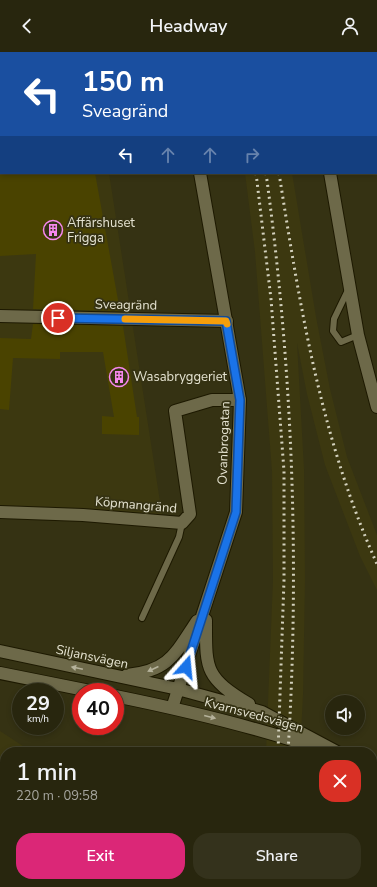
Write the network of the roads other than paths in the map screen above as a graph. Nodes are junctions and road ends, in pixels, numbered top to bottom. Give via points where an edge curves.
1 (200, 174) edge
2 (330, 174) edge
3 (350, 287) junction
4 (0, 316) edge
5 (226, 321) junction
6 (358, 335) junction
7 (240, 400) junction
8 (377, 407) edge
9 (0, 512) edge
10 (182, 523) junction
11 (206, 609) junction
12 (142, 618) dead end
13 (0, 651) edge
14 (0, 673) edge
15 (115, 676) junction
16 (72, 687) edge
17 (178, 689) junction
18 (124, 698) edge
19 (172, 708) junction
20 (262, 712) junction
21 (314, 747) edge
22 (328, 747) edge

1 - 5 street, Ovanbrogatan
2 - 3 street
3 - 6 street
3 - 6 lane via 334,319 332,331 342,342
4 - 5 street, Sveagränd
5 - 7 street, Ovanbrogatan
6 - 8 street
7 - 10 street, Köpmangränd via 212,400 176,411 190,514
7 - 11 street, Ovanbrogatan via 236,512
9 - 10 street, Köpmangränd via 83,515
10 - 12 lane via 179,537
11 -> 15 street via 174,656 145,673
11 - 17 street, Ovanbrogatan
11 - 20 street via 206,658 210,671 229,692
15 -> 13 street, Siljansvägen
14 - 16 street
15 - 17 street, Siljansvägen
17 - 19 street, Ovanbrogatan
17 - 20 street, Kvarnsvedsvägen
18 - 19 street
19 -> 21 street, Kvarnsvedsvägen via 282,736
20 - 22 street, Kvarnsvedsvägen

